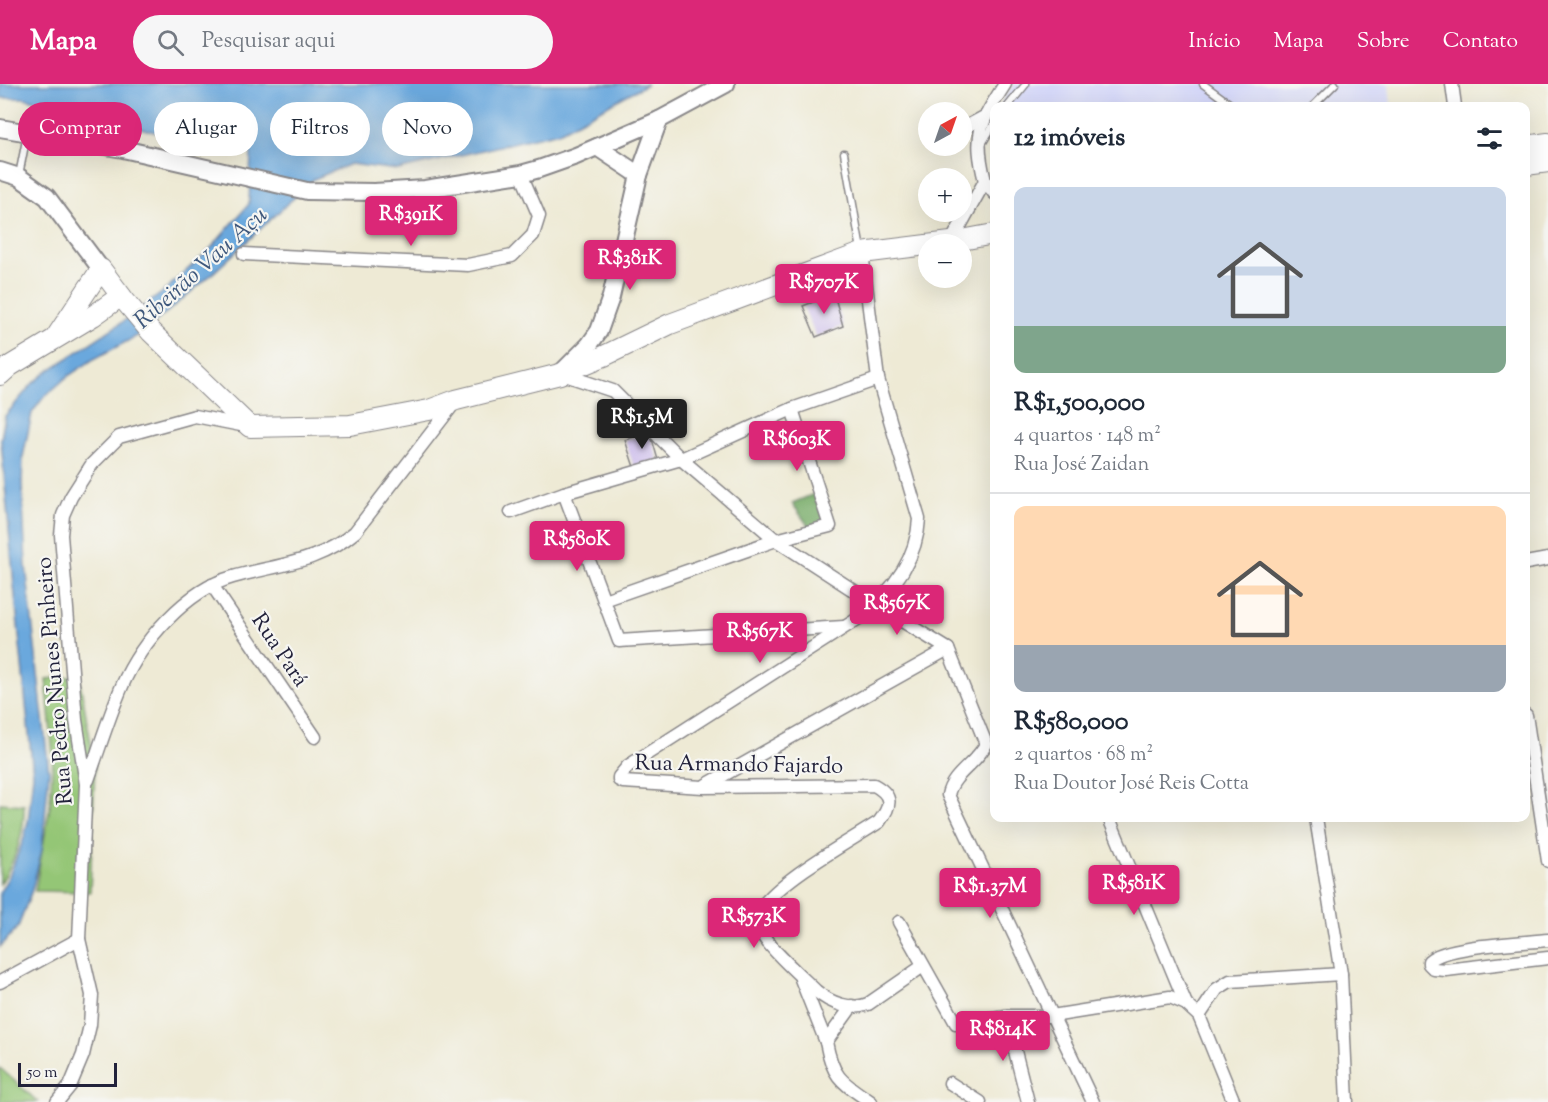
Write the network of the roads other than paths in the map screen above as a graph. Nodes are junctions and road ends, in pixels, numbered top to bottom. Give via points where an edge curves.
1 (726, 84) edge
2 (1005, 84) edge
3 (1026, 84) edge
4 (1203, 84) edge
5 (1335, 84) edge
6 (1452, 84) edge
7 (997, 102) edge
8 (1011, 102) edge
9 (1228, 102) edge
10 (1317, 102) edge
11 (1454, 102) edge
12 (659, 120) junction
13 (989, 121) edge
14 (972, 126) edge
15 (0, 128) edge
16 (18, 130) edge
17 (1548, 143) edge
18 (1530, 145) edge
19 (593, 149) junction
20 (142, 153) edge
21 (844, 153) dead end
22 (23, 156) edge
23 (1548, 162) edge
24 (1530, 164) edge
25 (0, 171) edge
26 (521, 174) junction
27 (639, 175) junction
28 (19, 177) junction
29 (985, 181) junction
30 (990, 188) edge
31 (955, 234) edge
32 (990, 235) edge
33 (972, 238) edge
34 (918, 246) edge
35 (862, 253) junction
36 (244, 254) dead end
37 (101, 269) junction
38 (123, 299) junction
39 (56, 337) junction
40 (560, 374) junction
41 (0, 375) edge
42 (878, 379) junction
43 (456, 400) junction
44 (792, 409) junction
45 (250, 427) junction
46 (681, 459) junction
47 (564, 493) junction
48 (511, 512) dead end
49 (776, 540) junction
50 (1548, 559) edge
51 (1530, 562) edge
52 (212, 585) junction
53 (604, 600) junction
54 (876, 605) junction
55 (846, 627) junction
56 (948, 649) junction
57 (315, 737) dead end
58 (1530, 742) edge
59 (86, 784) junction
60 (703, 787) junction
61 (1111, 822) edge
62 (1317, 822) edge
63 (1548, 861) edge
64 (898, 922) dead end
65 (79, 939) junction
66 (1548, 940) edge
67 (1548, 958) edge
68 (923, 966) junction
69 (798, 973) junction
70 (1341, 974) junction
71 (0, 982) edge
72 (1186, 1004) junction
73 (852, 1006) junction
74 (1006, 1016) junction
75 (1052, 1016) junction
76 (1199, 1016) junction
77 (826, 1042) junction
78 (950, 1083) dead end
79 (57, 1102) edge
80 (871, 1102) edge
81 (980, 1102) edge
82 (1028, 1102) edge
83 (1093, 1102) edge
84 (1234, 1102) edge
85 (1347, 1102) edge

1 - 12 main road
2 - 7 street
3 - 8 lane
4 - 9 lane
5 - 10 lane
6 - 11 street
12 - 19 main road
12 - 27 main road
13 - 14 street
13 - 29 street via 979,134
15 - 16 main road
17 - 18 main road
19 - 26 main road
19 - 27 main road
20 - 26 main road via 307,191 425,189
21 - 35 lane
22 - 28 lane
23 - 24 main road
25 - 28 main road
26 - 36 street via 539,216 532,235 512,256 468,265
27 - 40 main road via 611,297 599,330
28 - 37 main road via 47,197
29 - 30 street
29 - 31 street
32 - 33 main road
34 - 35 main road
35 - 40 main road via 670,324
35 - 42 street, Rua Armando Fajardo
37 - 38 main road
37 - 39 main road
38 - 39 main road
38 - 45 main road via 151,332
39 - 41 main road
40 - 43 main road
40 - 46 street via 613,391
42 - 44 street
42 - 54 street, Rua Armando Fajardo via 919,519 913,550
43 - 45 main road via 429,410 350,425
43 - 52 street via 355,532 340,544 298,562
44 - 46 street
44 - 49 street via 830,526
45 - 59 street, Rua Pedro Nunes Pinheiro via 195,416 119,437 93,464 71,497 63,515 61,536 76,720
46 - 47 street
46 - 49 street
47 - 48 street
47 - 53 street
49 - 53 street
49 - 54 street
50 - 51 street
52 - 57 street, Rua Pará
52 - 59 street via 171,616 146,645 123,684
53 - 55 street via 619,641
54 - 55 street, Rua Armando Fajardo
54 - 56 street
55 - 60 street, Rua Armando Fajardo via 628,766 619,777 623,782
56 - 60 street
56 - 75 street via 986,744 950,786 948,795
58 - 63 street
59 - 65 street, Rua Pedro Nunes Pinheiro
60 - 69 street, Rua Armando Fajardo via 874,785 885,791 890,801 879,822 789,881 759,913 758,926 766,941
61 - 72 street
62 - 70 street
64 - 68 street
65 - 71 street
65 - 79 street, Rua Pedro Nunes Pinheiro via 92,994 90,1025 84,1055 70,1086
66 - 67 street via 1472,948 1436,956 1429,964 1434,969 1446,970
68 - 73 street via 868,1004
68 - 74 street via 956,1023
69 - 73 street via 823,997
69 - 77 street
70 - 76 street via 1230,981 1217,989
70 - 85 street
72 - 75 street via 1170,996
72 - 76 street
73 - 77 street
74 - 75 street
74 - 82 street
75 - 83 street
76 - 84 street
77 - 80 street via 835,1074
78 - 81 street

